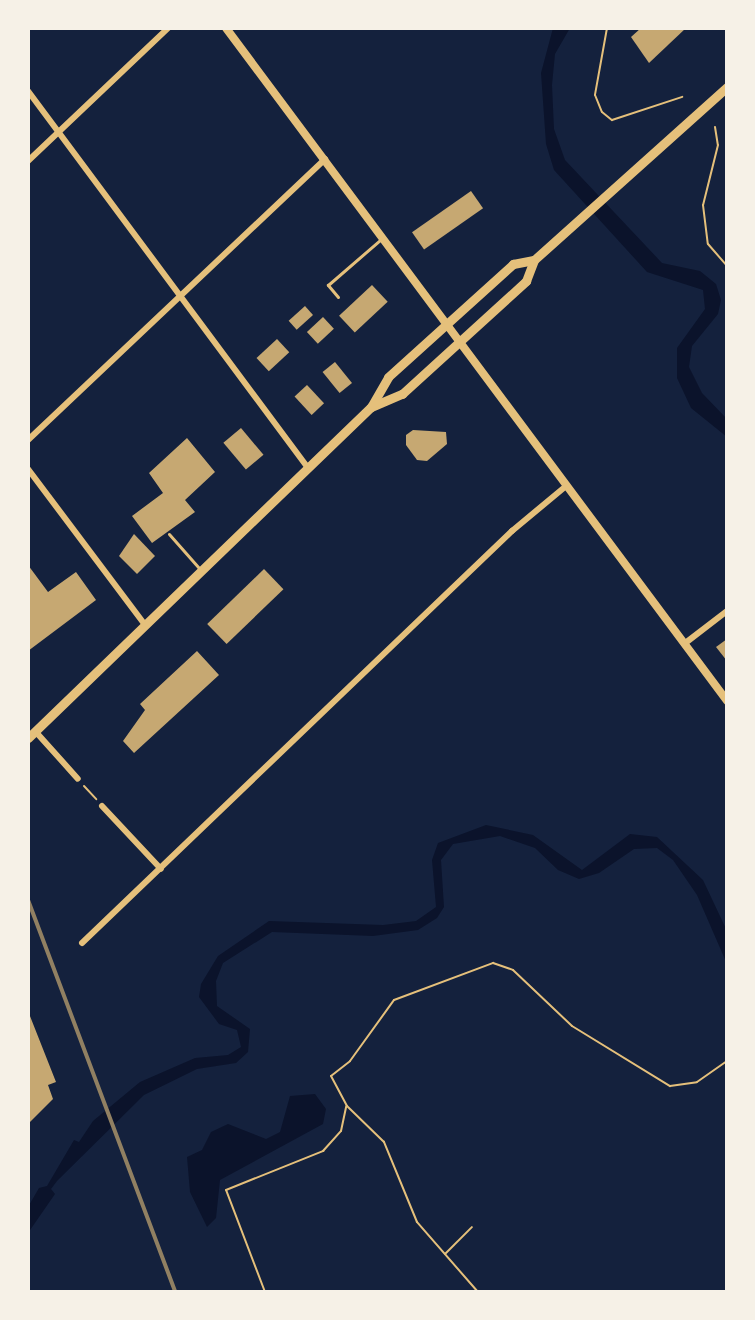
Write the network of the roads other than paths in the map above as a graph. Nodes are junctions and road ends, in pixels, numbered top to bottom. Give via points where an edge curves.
1 (168, 28) edge
2 (226, 28) edge
3 (727, 87) edge
4 (28, 91) edge
5 (58, 133) junction
6 (325, 159) junction
7 (28, 161) edge
8 (384, 237) junction
9 (534, 260) junction
10 (338, 297) dead end
11 (177, 298) junction
12 (448, 323) junction
13 (461, 339) junction
14 (371, 407) junction
15 (28, 440) edge
16 (308, 468) junction
17 (28, 469) edge
18 (566, 486) junction
19 (169, 534) dead end
20 (202, 571) junction
21 (727, 611) edge
22 (145, 625) junction
23 (684, 644) junction
24 (727, 701) edge
25 (32, 734) edge
26 (78, 779) road end
27 (102, 806) road end
28 (161, 869) junction
29 (82, 943) dead end

1 - 5 street
2 - 6 main road
3 - 9 main road
4 - 5 street
5 - 7 street
5 - 11 street
6 - 8 main road
6 - 11 street
8 - 10 lane via 328,285
8 - 12 main road
9 - 12 main road via 513,264
9 - 13 main road via 526,281
11 - 15 street
11 - 16 street
12 - 13 main road
12 - 14 main road via 388,377
13 - 14 main road via 402,394
13 - 18 main road
14 - 16 main road
16 - 20 main road
17 - 22 street
18 - 23 main road
18 - 28 street via 512,531
19 - 20 lane
20 - 22 main road
21 - 23 street
22 - 25 main road
23 - 24 main road
25 - 26 street
27 - 28 street
28 - 29 street

